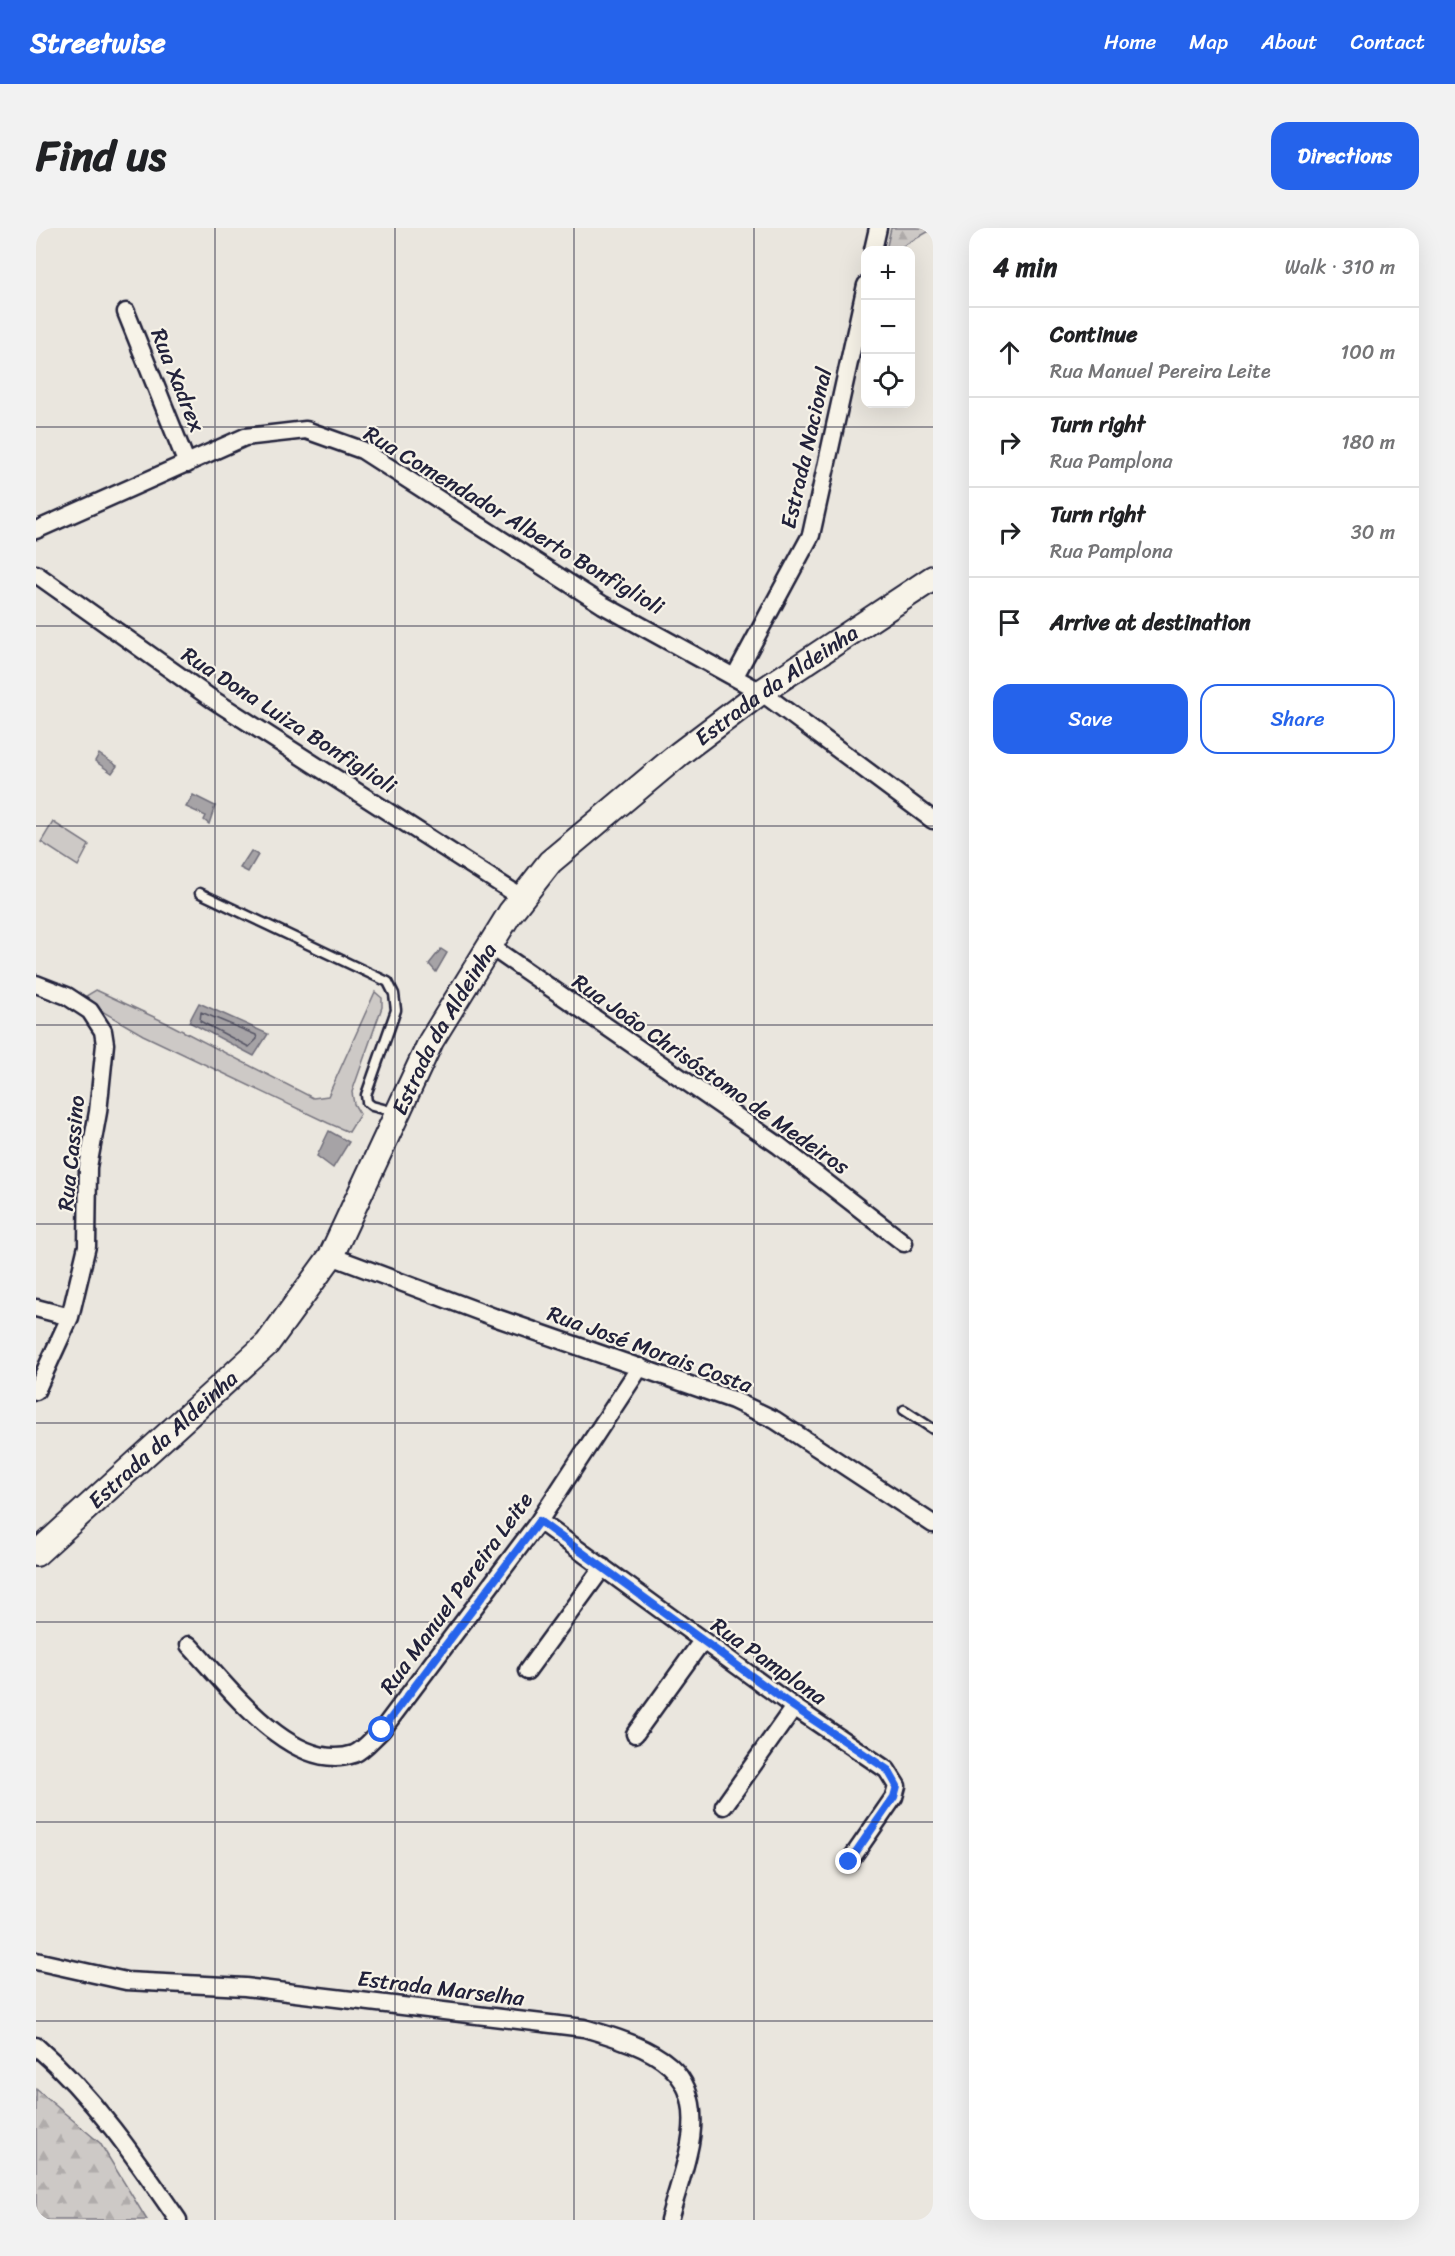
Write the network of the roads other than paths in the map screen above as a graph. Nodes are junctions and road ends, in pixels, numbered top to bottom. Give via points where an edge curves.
1 (878, 228) edge
2 (874, 246) edge
3 (863, 300) edge
4 (126, 312) dead end
5 (188, 464) junction
6 (36, 530) edge
7 (36, 574) edge
8 (933, 578) edge
9 (735, 676) junction
10 (761, 692) junction
11 (933, 820) edge
12 (200, 893) dead end
13 (522, 897) junction
14 (490, 946) junction
15 (36, 984) edge
16 (399, 1113) junction
17 (904, 1243) dead end
18 (331, 1256) junction
19 (36, 1308) edge
20 (70, 1317) junction
21 (640, 1367) junction
22 (36, 1391) edge
23 (904, 1410) dead end
24 (933, 1429) edge
25 (539, 1521) junction
26 (933, 1524) edge
27 (36, 1554) edge
28 (603, 1567) junction
29 (702, 1641) junction
30 (189, 1646) dead end
31 (527, 1671) dead end
32 (794, 1707) junction
33 (635, 1734) dead end
34 (724, 1806) dead end
35 (849, 1862) dead end
36 (36, 1961) edge
37 (36, 2046) edge
38 (178, 2220) edge
39 (669, 2220) edge

1 - 2 street
3 - 9 street, Estrada Nacional via 814,526
4 - 5 street, Rua Xadrex
5 - 6 street, Rua Comendador Alberto Bonfiglioli
5 - 9 street, Rua Comendador Alberto Bonfiglioli via 245,437 306,430 337,439 372,456 603,605
7 - 13 street, Rua Dona Luiza Bonfiglioli via 212,699
8 - 10 street, Estrada da Aldeinha
9 - 10 street, Rua Comendador Alberto Bonfiglioli
10 - 11 street, Rua Comendador Alberto Bonfiglioli
10 - 13 street, Estrada da Aldeinha via 679,754 550,862
12 - 16 lane via 388,982 396,1010 366,1095 372,1106
13 - 14 street, Estrada da Aldeinha
14 - 16 street, Estrada da Aldeinha via 431,1041
14 - 17 street, Rua João Chrisóstomo de Medeiros via 778,1145
15 - 20 street, Rua Cassino via 73,999 90,1011 103,1031 105,1044 88,1167 87,1246
16 - 18 street, Estrada da Aldeinha
18 - 21 street, Rua José Morais Costa
18 - 27 street, Estrada da Aldeinha via 267,1344
19 - 20 street
20 - 22 street, Rua Cassino
21 - 25 street, Rua Manuel Pereira Leite
21 - 26 street, Rua José Morais Costa via 733,1400 775,1420
23 - 24 lane
25 - 28 street, Rua Pamplona
25 - 30 street, Rua Manuel Pereira Leite via 382,1730 357,1753 337,1758 314,1753 275,1734
28 - 29 street, Rua Pamplona
28 - 31 street
29 - 32 street, Rua Pamplona
29 - 33 street
32 - 34 street
32 - 35 street, Rua Pamplona via 894,1777 894,1797
36 - 39 street, Estrada Marselha via 126,1981 245,1987 584,2028 635,2043 671,2066 685,2085 692,2105 688,2153
37 - 38 street via 120,2135

